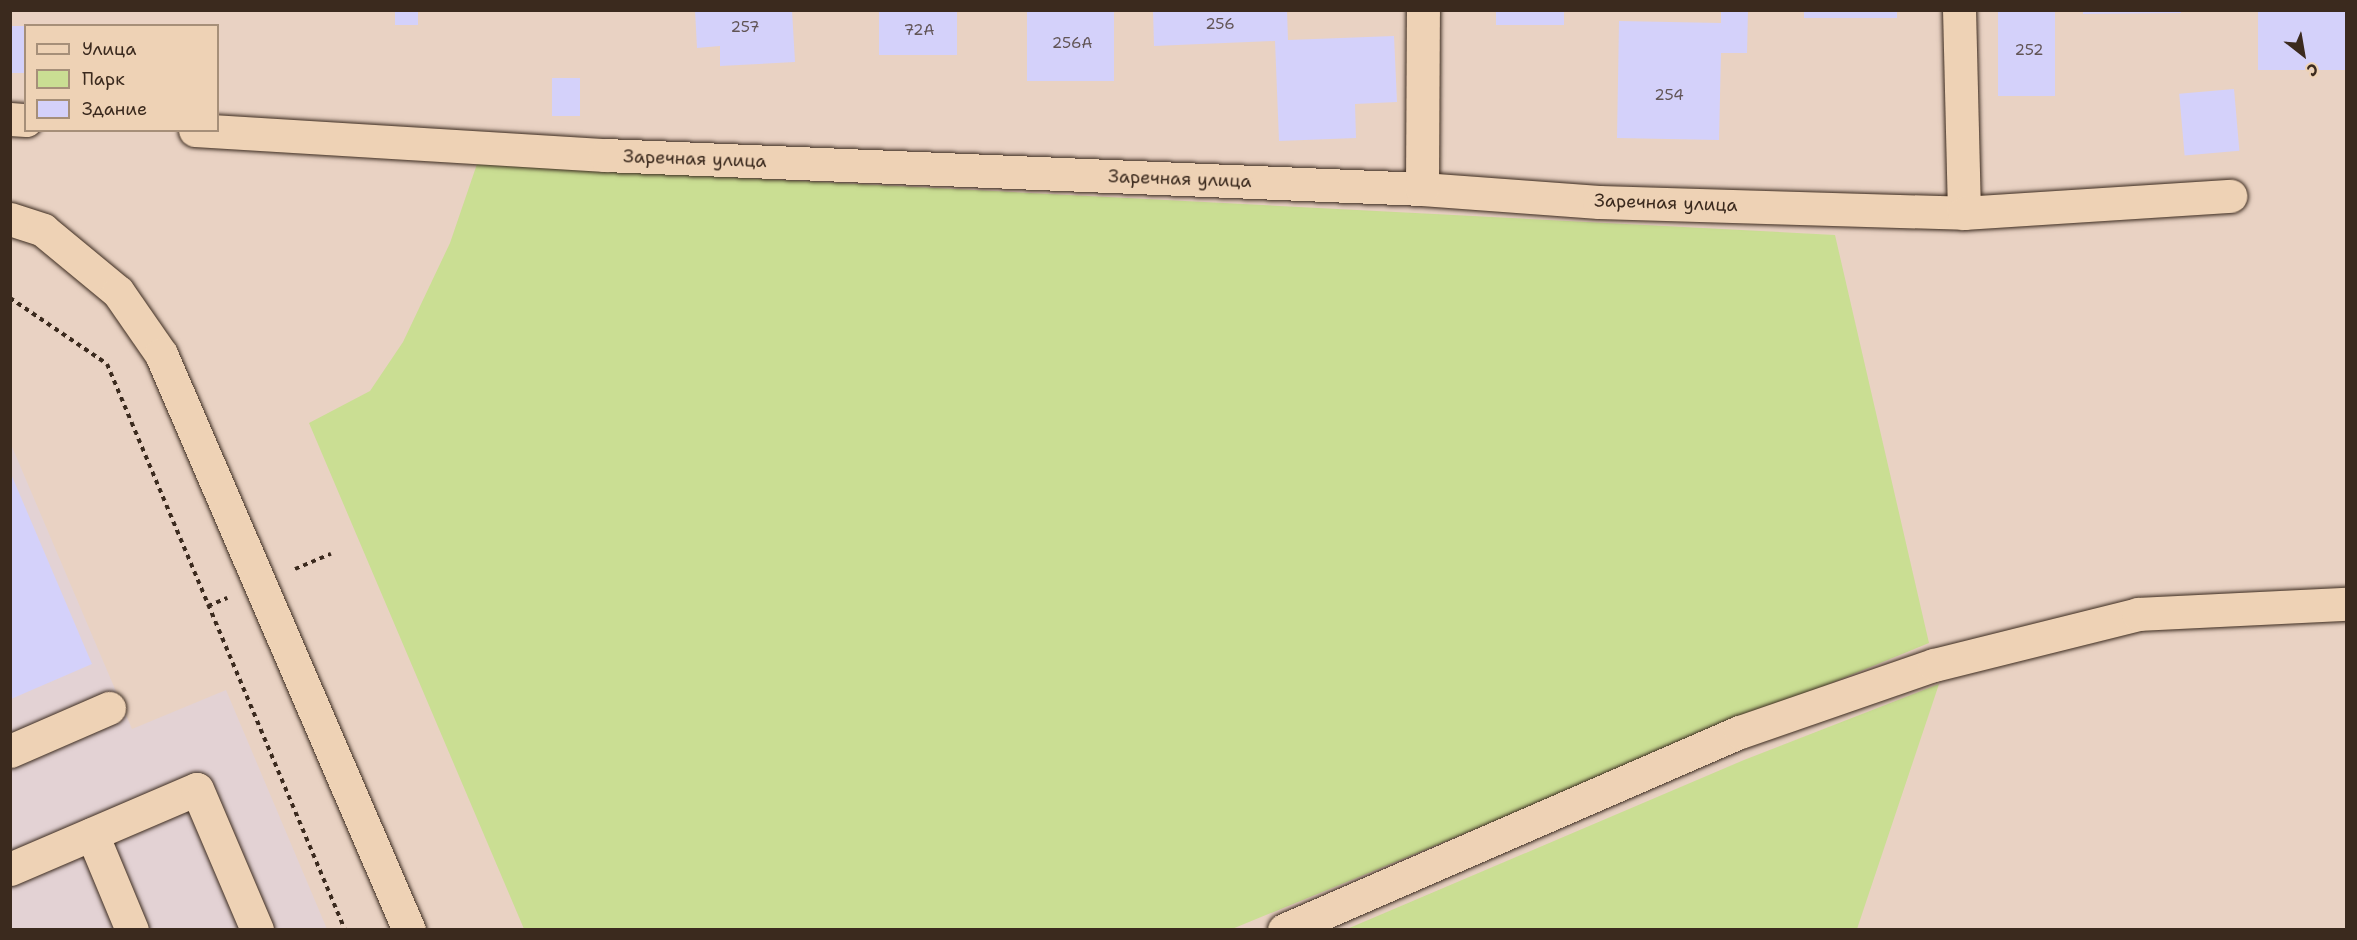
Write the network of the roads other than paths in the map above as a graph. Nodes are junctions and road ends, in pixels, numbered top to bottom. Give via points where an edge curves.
1 (1423, 10) edge
2 (1959, 10) edge
3 (219, 131) edge
4 (1422, 189) junction
5 (2230, 196) dead end
6 (1964, 213) junction
7 (10, 219) edge
8 (2346, 604) edge
9 (110, 708) dead end
10 (10, 751) edge
11 (92, 834) junction
12 (10, 869) edge
13 (132, 930) edge
14 (257, 930) edge
15 (409, 930) edge
16 (1284, 930) edge

1 - 4 street
2 - 6 street
3 - 4 street, Заречная улица via 605,155
4 - 6 street, Заречная улица via 1599,202
5 - 6 street, Заречная улица
7 - 15 street via 43,230 118,292 160,354
8 - 16 street via 2138,614 1934,665 1740,732
9 - 10 street
11 - 12 street
11 - 13 street
11 - 14 street via 197,789

